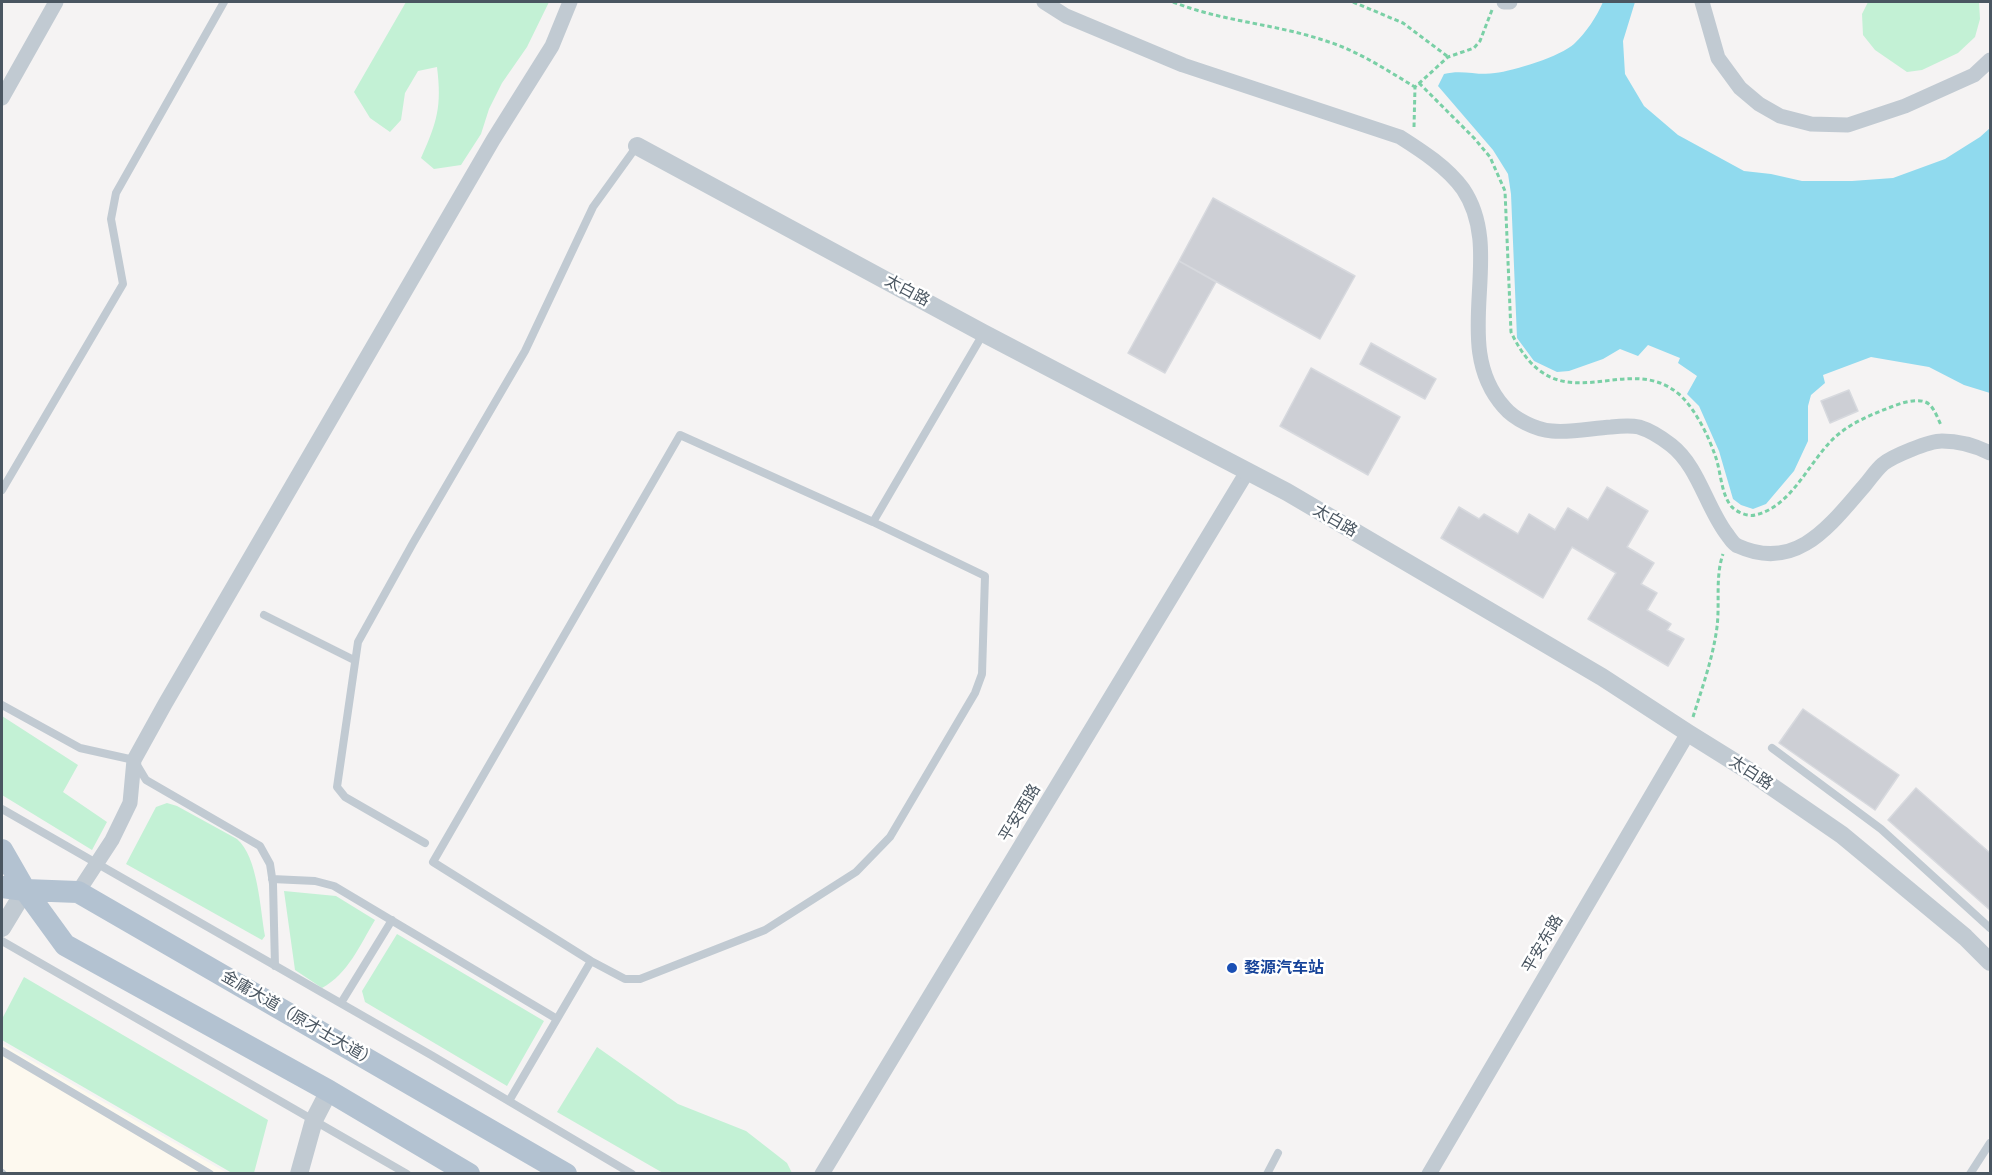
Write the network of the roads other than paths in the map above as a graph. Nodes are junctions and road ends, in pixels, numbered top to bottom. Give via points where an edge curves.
1 (224, 2) edge
2 (570, 2) edge
3 (1044, 2) edge
4 (1504, 2) edge
5 (1510, 2) edge
6 (1702, 2) edge
7 (53, 3) edge
8 (1990, 60) edge
9 (2, 98) edge
10 (637, 146) joint
11 (983, 333) junction
12 (1990, 453) edge
13 (1247, 472) junction
14 (2, 490) edge
15 (873, 522) junction
16 (264, 615) dead end
17 (354, 660) junction
18 (2, 705) edge
19 (1688, 733) junction
20 (1772, 748) dead end
21 (134, 760) junction
22 (2, 809) edge
23 (425, 843) dead end
24 (2, 850) edge
25 (96, 864) junction
26 (272, 879) junction
27 (2, 887) edge
28 (25, 890) junction
29 (78, 892) junction
30 (392, 920) junction
31 (2, 928) edge
32 (1990, 928) edge
33 (2, 941) edge
34 (591, 962) junction
35 (1990, 962) edge
36 (275, 966) junction
37 (341, 1003) junction
38 (557, 1019) junction
39 (2, 1051) edge
40 (328, 1091) junction
41 (509, 1101) junction
42 (314, 1120) junction
43 (1990, 1143) edge
44 (1278, 1153) dead end
45 (210, 1173) edge
46 (299, 1173) edge
47 (407, 1173) edge
48 (469, 1173) edge
49 (566, 1173) edge
50 (632, 1173) edge
51 (822, 1173) edge
52 (1267, 1173) edge
53 (1429, 1173) edge
54 (1970, 1173) edge

1 - 14 lane via 117,193 111,219 123,284
2 - 21 street via 552,46 493,140
3 - 12 street via 1066,16 1183,65 1400,137 1428,155 1462,189 1475,214 1480,240 1480,366 1504,408 1526,422 1552,431 1623,426 1639,427 1656,435 1689,466 1735,545 1773,555 1816,538 1883,464 1904,452 1941,441 1976,446
4 - 5 street
6 - 8 street via 1718,58 1740,88 1780,116 1811,124 1848,125 1905,106 1974,75
7 - 9 street
10 - 11 street, 太白路
10 - 17 lane via 593,207 525,351 363,632
11 - 13 street, 太白路
11 - 15 lane
13 - 19 street, 太白路 via 1602,677
13 - 51 street, 平安西路
15 - 34 lane via 985,576 982,674 975,693 890,837 856,872 765,930 731,945 640,979 625,979
15 - 34 lane via 680,435 433,862
16 - 17 lane
17 - 23 lane via 337,787 345,797
18 - 21 lane via 80,748
19 - 35 street, 太白路 via 1842,835
19 - 53 street, 平安东路
20 - 32 lane via 1881,829
21 - 25 street via 130,803
21 - 26 lane via 146,780 260,846 270,864
22 - 25 lane
24 - 28 main road
25 - 29 street
25 - 36 lane
26 - 30 lane via 334,886
26 - 36 lane
27 - 28 main road, 金庸大道（原才士大道）
28 - 29 main road, 金庸大道（原才士大道）
28 - 31 street
28 - 40 main road via 65,945
29 - 49 main road, 金庸大道（原才士大道）
30 - 37 lane
30 - 38 lane
33 - 42 lane
34 - 38 lane
36 - 37 lane
37 - 41 lane
38 - 41 lane
39 - 45 lane
40 - 42 street
40 - 48 main road
41 - 50 lane
42 - 46 street
42 - 47 lane
43 - 54 lane
44 - 52 lane

